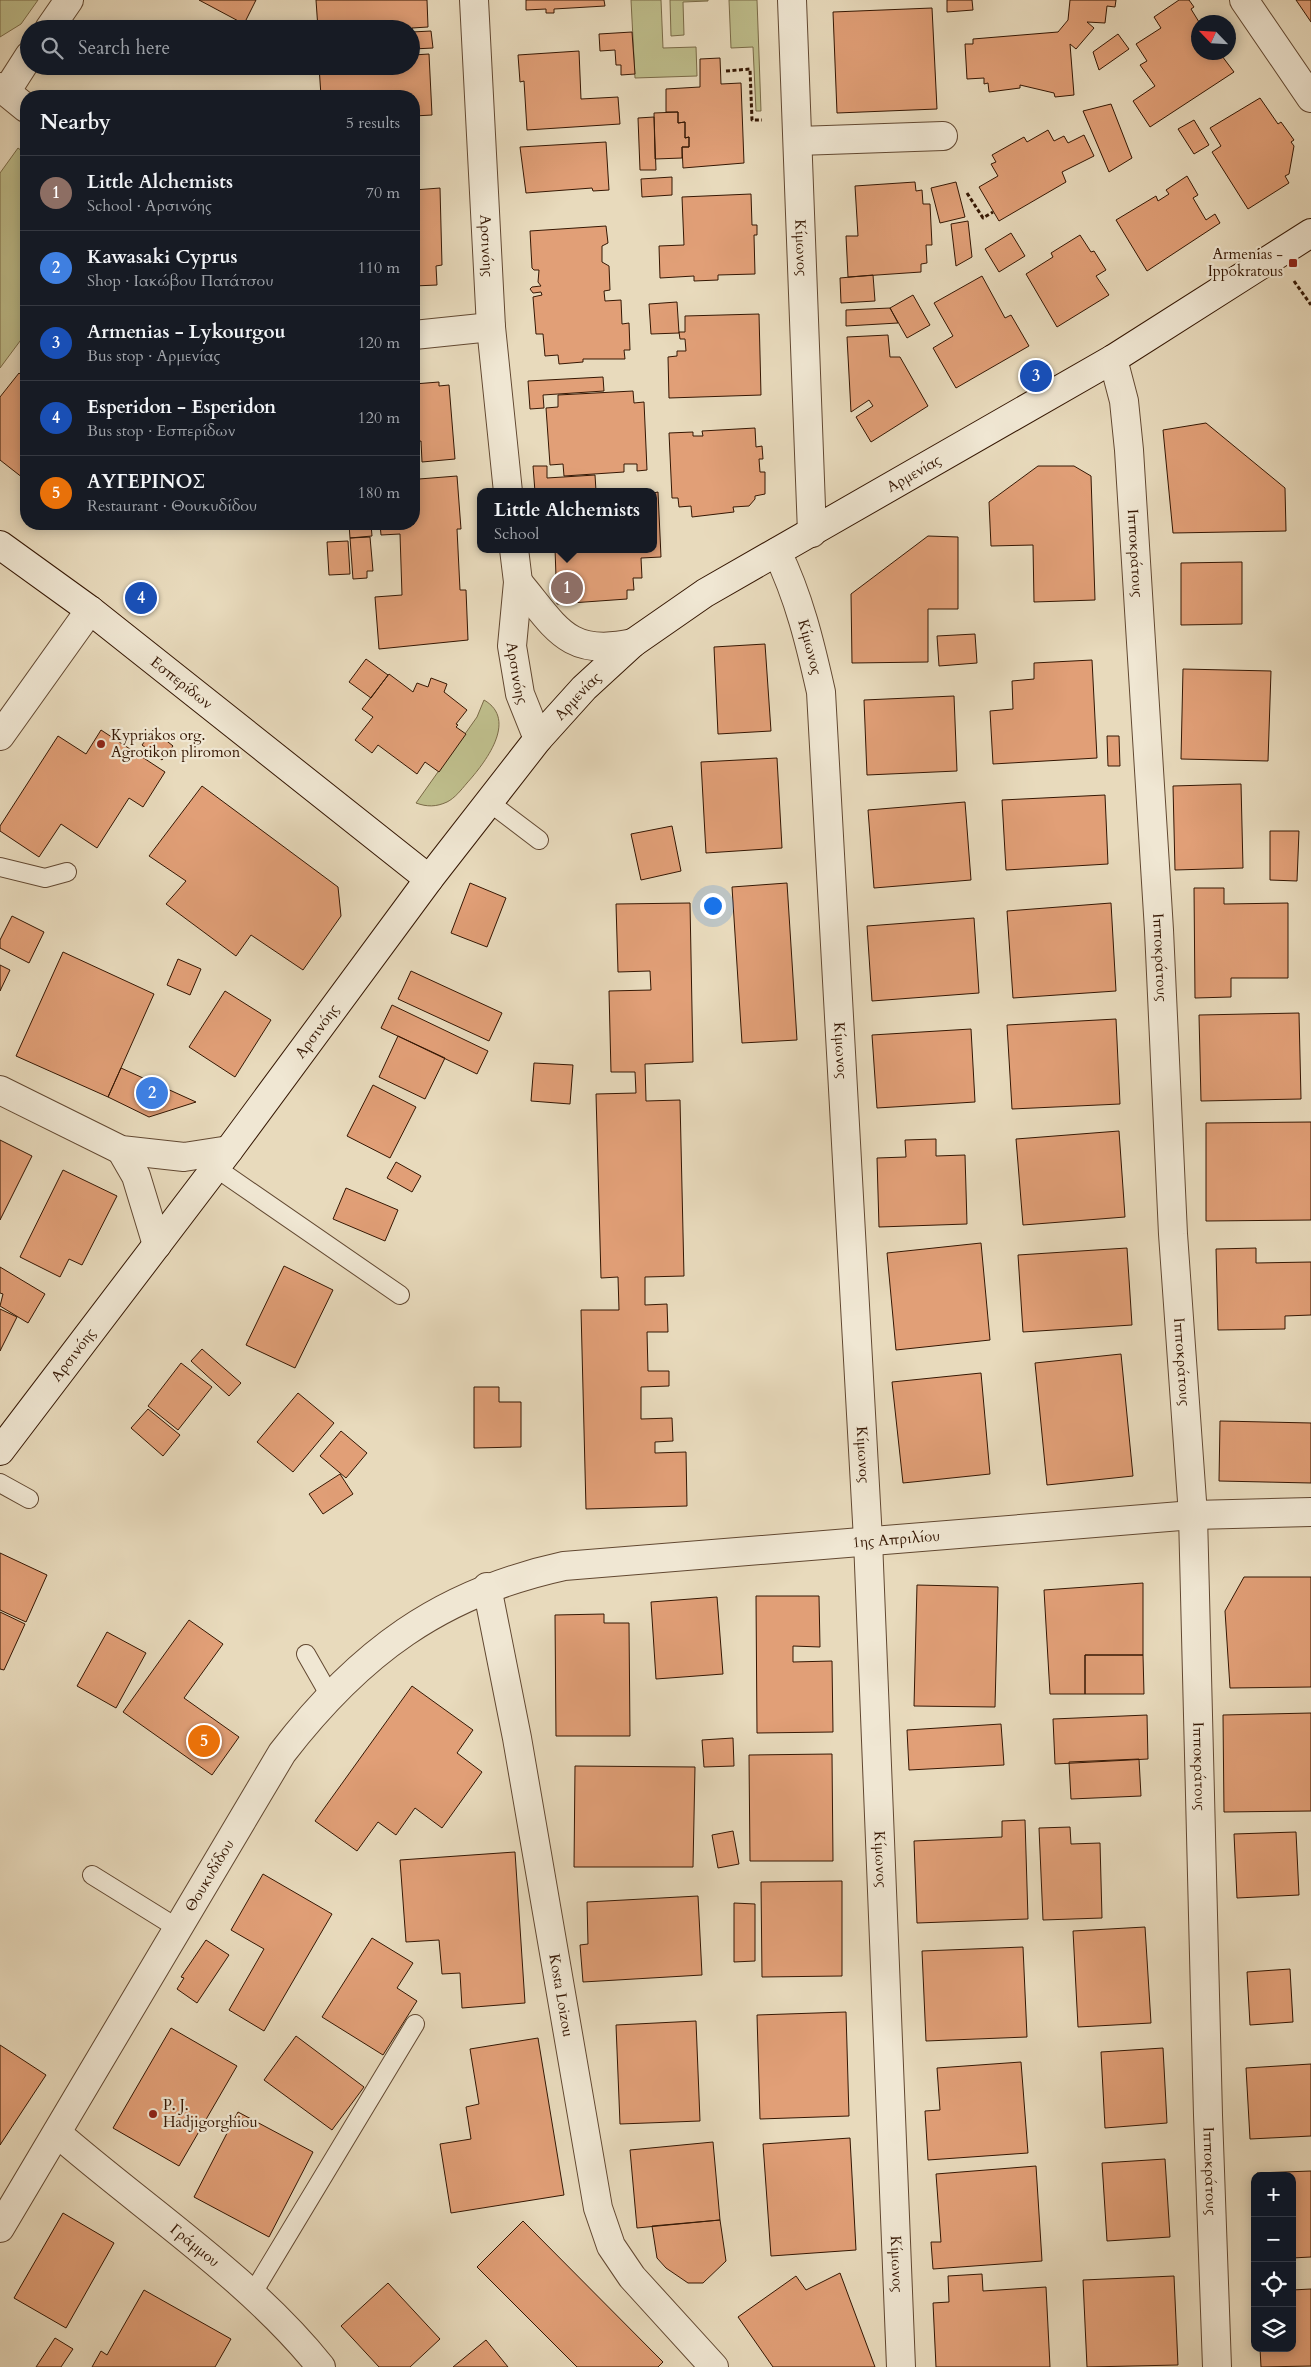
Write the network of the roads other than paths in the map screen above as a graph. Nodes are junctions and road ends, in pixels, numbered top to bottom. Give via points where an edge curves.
1 (69, 0) edge
2 (474, 0) edge
3 (792, 0) edge
4 (1244, 0) edge
5 (55, 20) edge
6 (20, 75) edge
7 (11, 96) edge
8 (1311, 98) edge
9 (943, 136) dead end
10 (798, 141) junction
11 (1311, 233) edge
12 (492, 327) junction
13 (420, 334) edge
14 (1113, 359) junction
15 (508, 488) edge
16 (812, 533) junction
17 (0, 545) edge
18 (777, 552) junction
19 (514, 553) edge
20 (518, 582) junction
21 (90, 610) junction
22 (633, 642) junction
23 (0, 736) edge
24 (538, 739) junction
25 (489, 802) junction
26 (539, 840) dead end
27 (0, 866) edge
28 (67, 872) dead end
29 (430, 880) junction
30 (0, 1090) edge
31 (120, 1150) junction
32 (223, 1159) junction
33 (157, 1245) junction
34 (400, 1296) dead end
35 (0, 1451) edge
36 (0, 1483) edge
37 (29, 1499) dead end
38 (1311, 1512) edge
39 (1193, 1515) junction
40 (868, 1540) junction
41 (487, 1588) junction
42 (306, 1654) dead end
43 (330, 1696) junction
44 (92, 1875) dead end
45 (179, 1929) junction
46 (415, 2024) dead end
47 (57, 2134) junction
48 (0, 2228) edge
49 (252, 2296) junction
50 (321, 2367) edge
51 (714, 2367) edge
52 (901, 2367) edge
53 (1216, 2367) edge

1 - 5 street
2 - 12 street, Αρσινόης
3 - 10 street, Κίμωνος
4 - 8 street
6 - 7 street
9 - 10 street
10 - 16 street, Κίμωνος
11 - 14 street, Αρμενίας
12 - 13 street
12 - 15 street, Αρσινόης
14 - 16 street, Αρμενίας
14 - 39 street, Ιπποκράτους via 1124,402 1129,450 1159,930 1172,1234
16 - 18 street, Αρμενίας
17 - 21 street, Εσπερίδων
18 - 22 street, Αρμενίας via 705,593
18 - 40 street, Κίμωνος via 792,583 821,692
19 - 20 street, Αρσινόης
20 - 22 street via 563,634 582,646 608,648
20 - 24 street, Αρσινόης via 512,646 520,694
21 - 23 street
21 - 29 street, Εσπερίδων
22 - 24 street, Αρμενίας via 584,688
24 - 25 street, Αρσινόης
25 - 26 lane
25 - 29 street, Αρσινόης
27 - 28 lane via 45,878
29 - 32 street, Αρσινόης
30 - 31 street
31 - 32 street
31 - 33 street via 136,1176
32 - 33 street, Αρσινόης
32 - 34 lane
33 - 35 street, Αρσινόης
36 - 37 lane
38 - 39 street, 1ης Απριλίου
39 - 40 street, 1ης Απριλίου
39 - 53 street, Ιπποκράτους
40 - 41 street, 1ης Απριλίου via 564,1566 524,1574
40 - 52 street, Κίμωνος
41 - 43 street, Θουκυδίδου via 421,1620 370,1658
41 - 51 street, Kosta Loizou via 517,1738 598,2208 611,2246 632,2278
42 - 43 lane
43 - 45 street, Θουκυδίδου via 314,1711 282,1753
44 - 45 lane
45 - 47 street, Θουκυδίδου
46 - 49 lane
47 - 48 street, Θουκυδίδου
47 - 49 street, Γράμμου
49 - 50 street, Γράμμου via 298,2338

